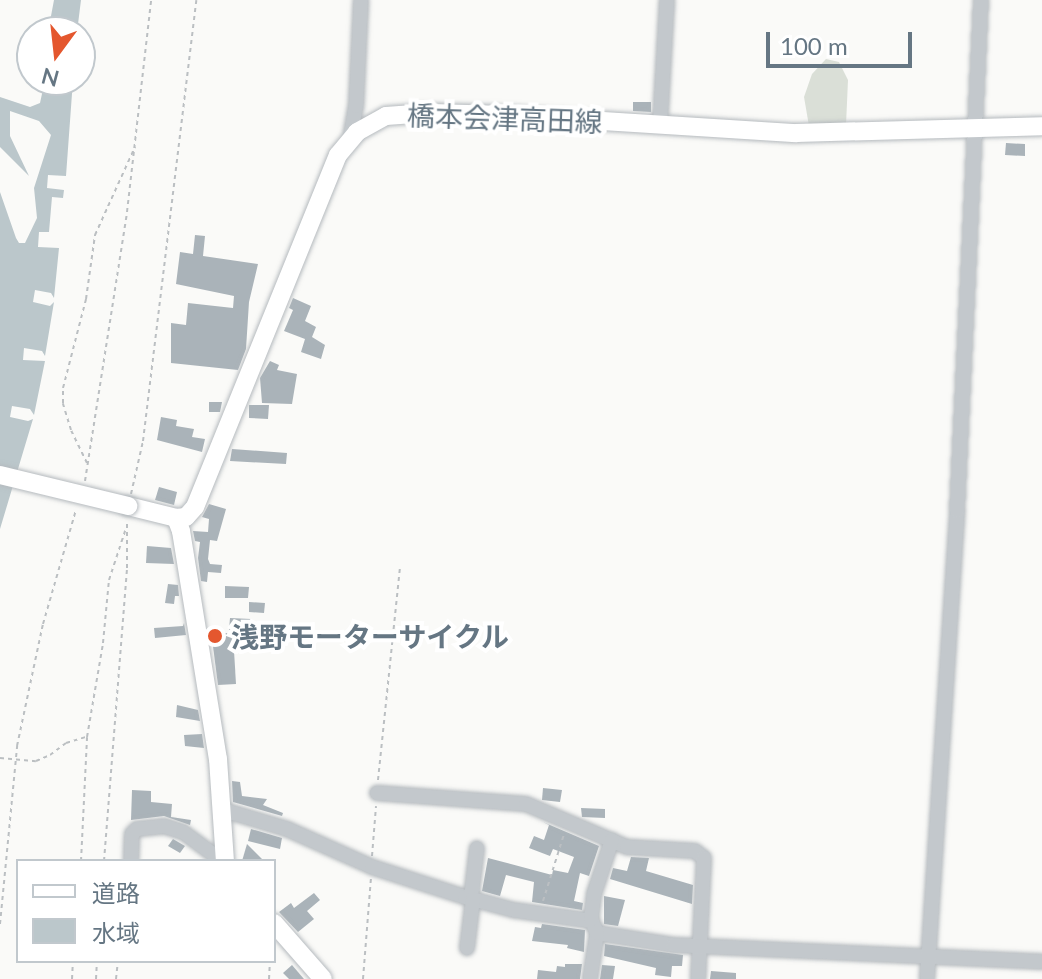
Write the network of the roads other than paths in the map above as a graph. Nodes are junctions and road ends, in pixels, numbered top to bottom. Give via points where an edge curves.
1 (361, 0) edge
2 (667, 0) edge
3 (981, 0) edge
4 (660, 125) junction
5 (1042, 126) edge
6 (975, 129) junction
7 (350, 139) junction
8 (0, 475) edge
9 (176, 518) junction
10 (377, 793) road end
11 (220, 809) junction
12 (612, 840) junction
13 (477, 848) dead end
14 (131, 859) edge
15 (221, 859) edge
16 (224, 859) edge
17 (472, 899) junction
18 (276, 925) edge
19 (595, 927) junction
20 (700, 945) junction
21 (467, 948) dead end
22 (928, 957) junction
23 (1042, 962) edge
24 (323, 979) edge
25 (590, 979) edge
26 (698, 979) edge
27 (927, 979) edge

1 - 7 street
2 - 4 street
3 - 6 street
4 - 6 main road, 橋本会津高田線 via 807,133
4 - 7 main road, 橋本会津高田線 via 400,114 386,116
5 - 6 main road, 橋本会津高田線
6 - 22 street
7 - 9 main road, 橋本会津高田線 via 325,184 195,507 186,517
8 - 9 main road, bridge
9 - 11 main road via 214,731
10 - 12 street via 526,804
11 - 16 main road
11 - 17 street
12 - 19 street via 597,880
12 - 20 street via 627,847 695,851 704,858
13 - 17 street
14 - 15 street via 132,834 143,826 183,832
17 - 19 street
17 - 21 street
18 - 24 main road
19 - 20 street via 649,943
19 - 25 street
20 - 22 street
20 - 26 street
22 - 23 street
22 - 27 street

